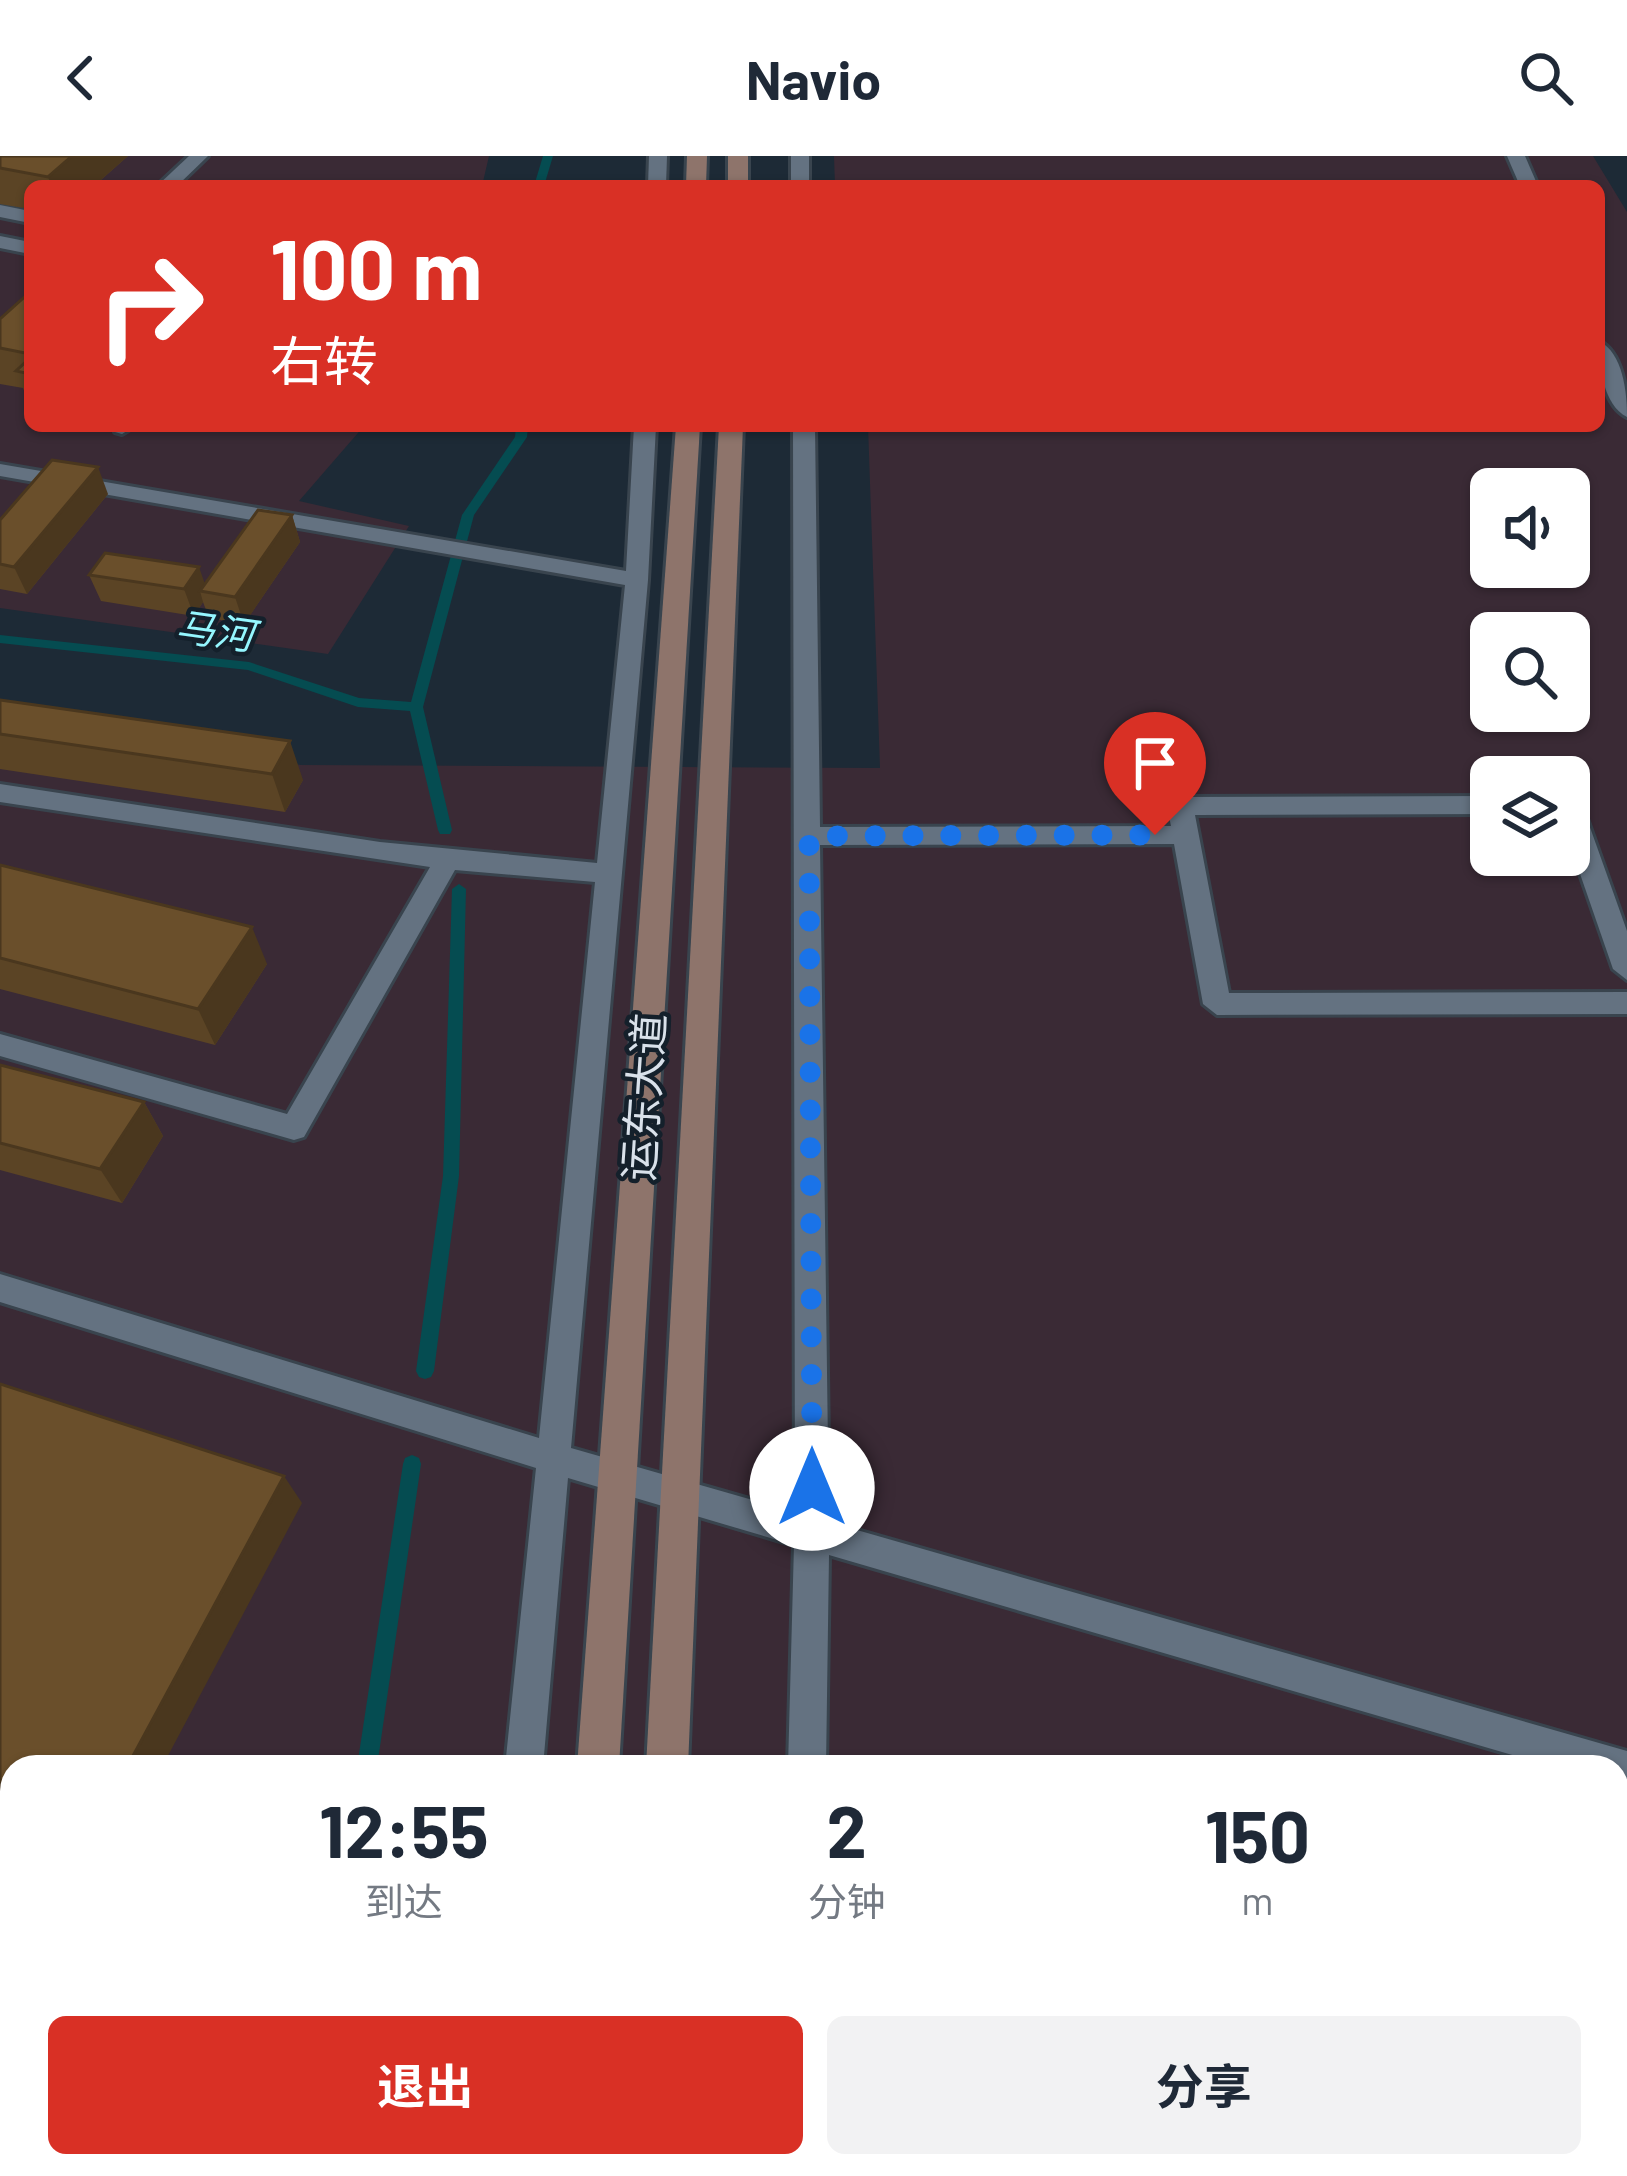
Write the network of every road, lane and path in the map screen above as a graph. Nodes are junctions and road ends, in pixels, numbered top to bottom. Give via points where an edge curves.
1 (199, 156) edge
2 (173, 180) edge
3 (1605, 361) edge
4 (1625, 405) edge
5 (645, 432) edge
6 (688, 432) edge
7 (731, 432) edge
8 (804, 432) edge
9 (0, 470) edge
10 (637, 580) junction
11 (0, 793) edge
12 (1470, 805) edge
13 (1186, 835) junction
14 (809, 836) junction
15 (448, 859) junction
16 (1590, 864) edge
17 (609, 873) junction
18 (1627, 969) edge
19 (1627, 1003) edge
20 (0, 1045) edge
21 (0, 1288) edge
22 (552, 1458) junction
23 (619, 1478) junction
24 (679, 1495) junction
25 (812, 1534) junction
26 (525, 1755) edge
27 (599, 1755) edge
28 (668, 1755) edge
29 (807, 1755) edge
30 (1575, 1755) edge

1 - 2 lane
3 - 4 lane
5 - 10 lane
6 - 23 main road, 运东大道
7 - 24 main road, 运东大道
8 - 14 lane
9 - 10 lane
10 - 17 lane
11 - 15 lane
12 - 13 lane via 1180,806
13 - 14 lane
13 - 19 lane via 1217,1004
14 - 25 lane
15 - 17 lane
15 - 20 lane via 294,1128
16 - 18 lane
17 - 22 lane
21 - 22 lane
22 - 23 lane
22 - 26 lane
23 - 24 lane
23 - 27 main road, 运东大道
24 - 25 lane
24 - 28 main road, 运东大道
25 - 29 lane
25 - 30 lane

